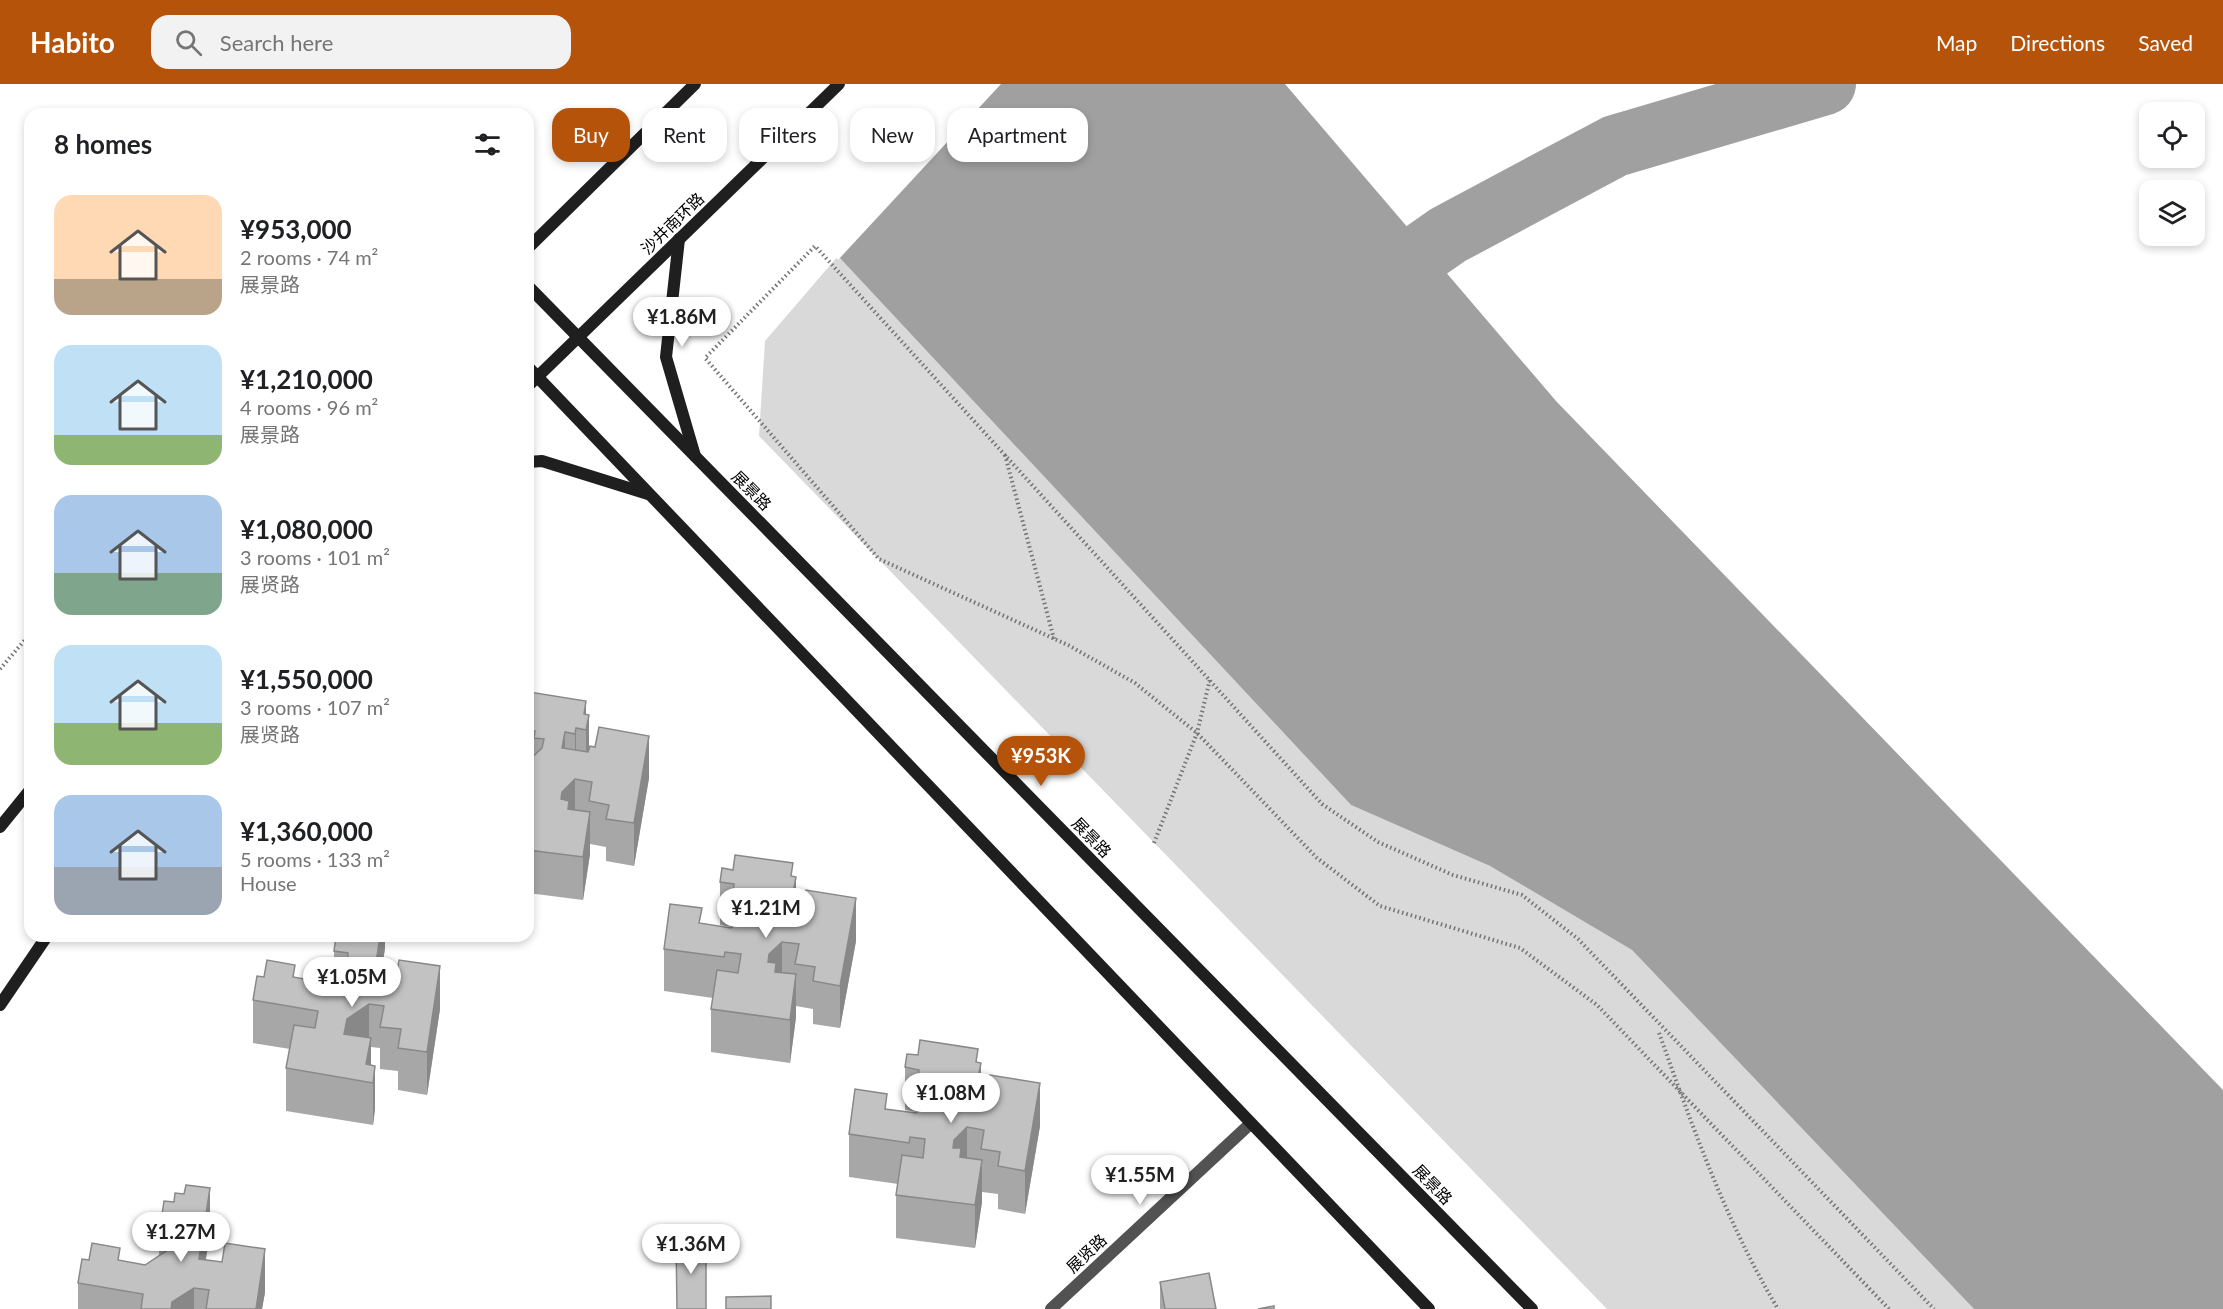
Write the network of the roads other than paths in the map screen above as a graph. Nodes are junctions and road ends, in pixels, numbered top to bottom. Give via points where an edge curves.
1 (695, 84) edge
2 (839, 84) edge
3 (679, 239) junction
4 (534, 242) edge
5 (534, 292) edge
6 (577, 338) junction
7 (534, 373) edge
8 (537, 376) junction
9 (534, 379) edge
10 (695, 457) junction
11 (534, 462) edge
12 (648, 495) junction
13 (24, 797) edge
14 (0, 827) edge
15 (42, 942) edge
16 (0, 1005) edge
17 (1250, 1124) junction
18 (1051, 1309) edge
19 (1429, 1309) edge
20 (1532, 1309) edge

1 - 4 main road
2 - 3 main road, 沙井南环路
3 - 6 main road, 沙井南环路
3 - 10 main road via 666,357
5 - 6 main road, 展景路
6 - 8 main road, 沙井南环路
6 - 10 main road, 展景路
7 - 8 main road
8 - 9 main road, 沙井南环路
8 - 12 main road
10 - 20 main road, 展景路
11 - 12 main road
12 - 17 main road
13 - 14 main road
15 - 16 main road
17 - 18 street, 展贤路
17 - 19 main road

